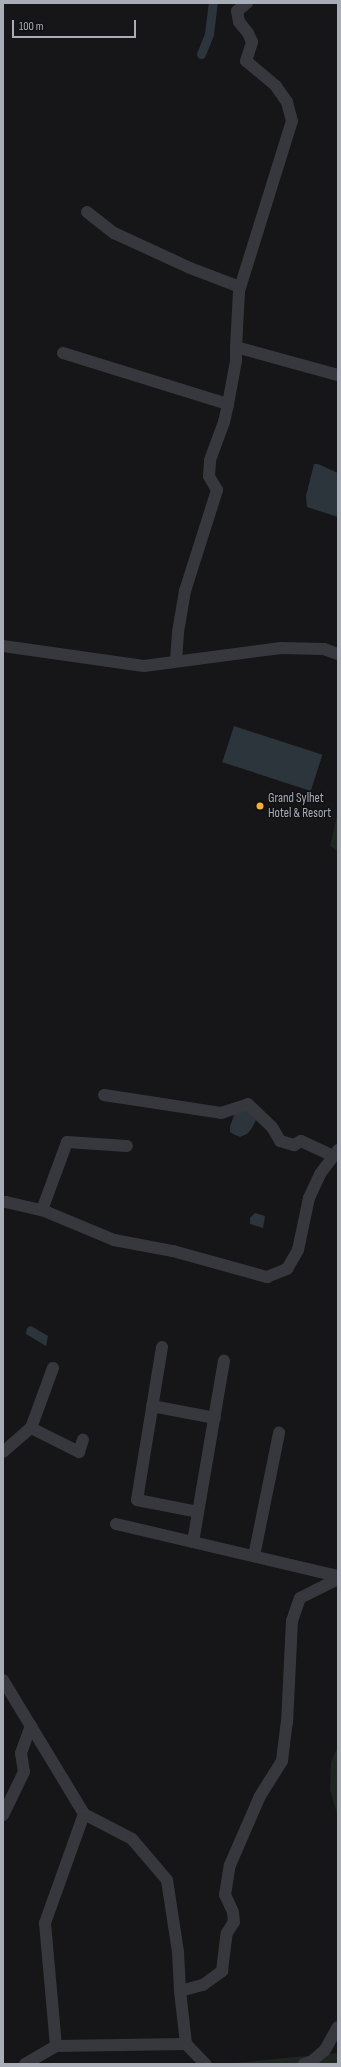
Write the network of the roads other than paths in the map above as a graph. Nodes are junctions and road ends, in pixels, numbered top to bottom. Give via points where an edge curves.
1 (247, 3) edge
2 (87, 212) dead end
3 (240, 287) junction
4 (236, 347) junction
5 (63, 353) dead end
6 (338, 375) edge
7 (228, 404) junction
8 (3, 646) edge
9 (338, 654) edge
10 (176, 662) junction
11 (104, 1095) dead end
12 (126, 1146) dead end
13 (336, 1153) edge
14 (3, 1202) edge
15 (42, 1210) junction
16 (162, 1347) dead end
17 (224, 1361) dead end
18 (53, 1368) dead end
19 (152, 1406) junction
20 (215, 1418) junction
21 (31, 1428) junction
22 (279, 1433) dead end
23 (83, 1440) dead end
24 (3, 1452) edge
25 (198, 1512) junction
26 (116, 1524) dead end
27 (193, 1542) junction
28 (254, 1556) junction
29 (338, 1578) edge
30 (3, 1680) edge
31 (31, 1726) junction
32 (84, 1814) junction
33 (3, 1815) edge
34 (180, 1991) junction
35 (338, 2026) edge
36 (186, 2044) junction
37 (56, 2046) junction
38 (25, 2064) edge
39 (206, 2064) edge
40 (304, 2064) edge

1 - 3 street via 236,10 239,22 252,42 246,61 276,86 288,102 292,121
2 - 3 street via 114,233 190,268
3 - 4 street
4 - 6 street
4 - 7 street
5 - 7 street
7 - 10 street via 210,460 209,476 217,490 185,591
8 - 10 street via 144,666
9 - 10 street via 324,650 281,648
11 - 13 street via 221,1113 248,1104 272,1126 280,1141 294,1146 301,1141
12 - 15 street via 66,1142
13 - 15 street via 320,1174 309,1198 298,1250 287,1269 267,1277 173,1251 114,1240
14 - 15 street
16 - 19 street
17 - 20 street
18 - 21 street
19 - 20 street
19 - 25 street via 137,1500
20 - 25 street
21 - 23 street via 80,1452
21 - 24 street
22 - 28 street
25 - 27 street
26 - 27 street
27 - 28 street
28 - 29 street
29 - 34 street via 300,1598 292,1621 287,1724 282,1761 260,1796 230,1865 225,1895 233,1912 234,1922 227,1933 222,1971 204,1985
30 - 31 street
31 - 32 street
31 - 33 street via 21,1753 24,1772
32 - 34 street via 132,1839 167,1880 178,1952
32 - 37 street via 45,1923
34 - 36 street
35 - 40 street via 325,2050 311,2062
36 - 37 street
36 - 39 street
37 - 38 street

